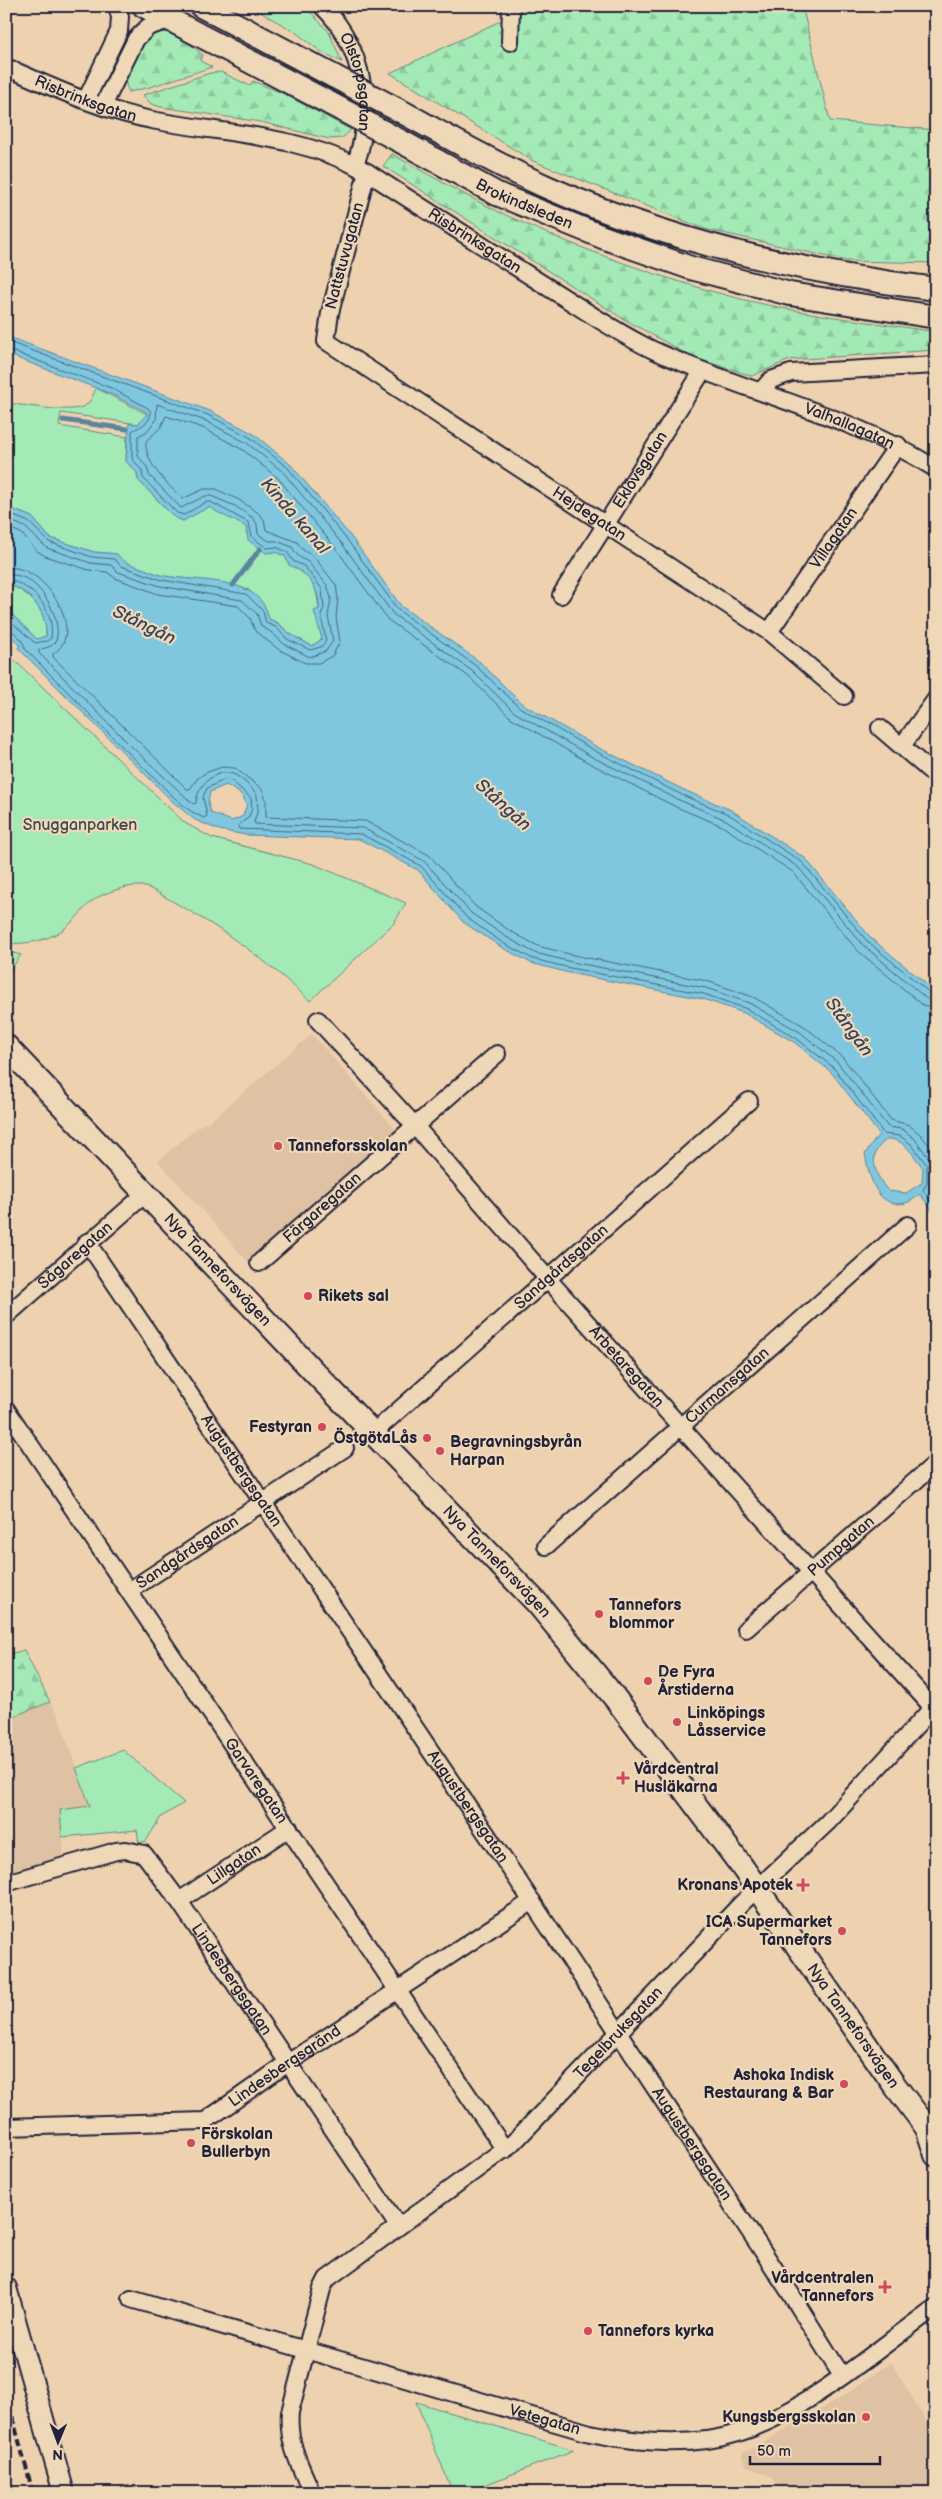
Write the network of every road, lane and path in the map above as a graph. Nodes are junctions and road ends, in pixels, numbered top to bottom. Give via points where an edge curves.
1 (117, 6) edge
2 (144, 6) edge
3 (200, 6) edge
4 (322, 6) edge
5 (511, 6) edge
6 (172, 19) junction
7 (510, 42) dead end
8 (6, 67) edge
9 (86, 100) junction
10 (103, 106) junction
11 (361, 168) junction
12 (936, 289) edge
13 (936, 317) edge
14 (326, 341) joint
15 (936, 365) edge
16 (702, 372) junction
17 (761, 391) junction
18 (898, 445) junction
19 (936, 469) edge
20 (606, 524) junction
21 (560, 595) dead end
22 (770, 632) junction
23 (844, 696) dead end
24 (936, 699) edge
25 (880, 728) dead end
26 (902, 746) junction
27 (936, 776) edge
28 (318, 1020) dead end
29 (6, 1046) edge
30 (497, 1054) dead end
31 (749, 1101) dead end
32 (416, 1126) junction
33 (145, 1194) junction
34 (908, 1224) dead end
35 (88, 1242) junction
36 (259, 1263) dead end
37 (547, 1278) junction
38 (6, 1316) edge
39 (6, 1409) edge
40 (681, 1426) junction
41 (373, 1433) junction
42 (345, 1448) dead end
43 (936, 1463) edge
44 (264, 1503) junction
45 (546, 1546) dead end
46 (811, 1573) junction
47 (129, 1591) junction
48 (746, 1629) dead end
49 (934, 1708) edge
50 (289, 1828) junction
51 (6, 1883) edge
52 (758, 1889) junction
53 (179, 1900) junction
54 (532, 1901) junction
55 (398, 1990) junction
56 (619, 2033) junction
57 (288, 2064) junction
58 (6, 2127) edge
59 (933, 2128) edge
60 (505, 2150) junction
61 (936, 2155) edge
62 (398, 2226) junction
63 (6, 2288) edge
64 (131, 2299) dead end
65 (936, 2307) edge
66 (306, 2350) junction
67 (842, 2376) junction
68 (64, 2493) edge
69 (312, 2493) edge

1 - 9 street via 119,32
2 - 6 main road, Brokindsleden
3 - 12 main road, Brokindsleden, bridge via 488,159 637,222 706,244 797,266
4 - 11 street, Olstorpsgatan via 333,16 350,42 359,69 365,106
5 - 7 street
6 - 10 street via 148,27 136,39
6 - 13 main road, Brokindsleden, bridge via 497,194 605,238 691,268 790,294
8 - 9 street, Risbrinksgatan
9 - 10 street, Risbrinksgatan
10 - 11 street, Risbrinksgatan via 155,121 300,145
11 - 14 street, Nattstuvugatan
11 - 16 street, Risbrinksgatan via 604,322 651,349
14 - 20 street, Hejdegatan
15 - 17 street via 791,373 771,380
16 - 17 street, Risbrinksgatan
16 - 20 street, Eklövsgatan
17 - 18 street, Valhallagatan
18 - 19 street, Valhallagatan
18 - 22 street, Villagatan
20 - 21 street, Eklövsgatan
20 - 22 street, Hejdegatan
22 - 23 street, Hejdegatan
24 - 26 street
25 - 26 street
26 - 27 street
28 - 32 street, Arbetaregatan
29 - 33 main road, Nya Tanneforsvägen
30 - 32 street, Färgaregatan
31 - 37 street, Sandgårdsgatan
32 - 36 street, Färgaregatan
32 - 37 street, Arbetaregatan
33 - 35 street, Sågaregatan
33 - 41 main road, Nya Tanneforsvägen
34 - 40 street, Curmansgatan
35 - 38 street, Sågaregatan
35 - 44 street, Augustbergsgatan
37 - 40 street, Arbetaregatan
37 - 41 street, Sandgårdsgatan
39 - 47 street, Garvaregatan
40 - 45 street, Curmansgatan
40 - 46 street, Arbetaregatan
41 - 52 main road, Nya Tanneforsvägen via 544,1612 615,1698
42 - 44 street, Sandgårdsgatan
43 - 46 street, Pumpgatan
44 - 47 street, Sandgårdsgatan
44 - 54 street, Augustbergsgatan
46 - 48 street, Pumpgatan
46 - 49 street, Arbetaregatan
47 - 50 street, Garvaregatan
49 - 52 street, Tegelbruksgatan via 828,1822
50 - 53 street, Lillgatan
50 - 55 street, Garvaregatan
51 - 53 street, Lindesbergsgatan via 126,1850 144,1854
52 - 56 street, Tegelbruksgatan
52 - 59 main road, Nya Tanneforsvägen
53 - 57 street, Lindesbergsgatan
54 - 55 street, Lindesbergsgränd
54 - 56 street, Augustbergsgatan
55 - 57 street, Lindesbergsgränd
55 - 60 street, Garvaregatan
56 - 60 street, Tegelbruksgatan
56 - 67 street, Augustbergsgatan
57 - 58 street, Lindesbergsgränd via 205,2121
57 - 62 street, Lindesbergsgatan
59 - 61 main road, Nya Tanneforsvägen
60 - 62 street, Tegelbruksgatan
62 - 66 street, Tegelbruksgatan via 327,2280
63 - 68 street
64 - 66 street, Vetegatan
65 - 67 street, Vetegatan
66 - 67 street, Vetegatan via 590,2433 653,2442 708,2440 734,2434 780,2415
66 - 69 street, Tegelbruksgatan via 289,2425 294,2450

